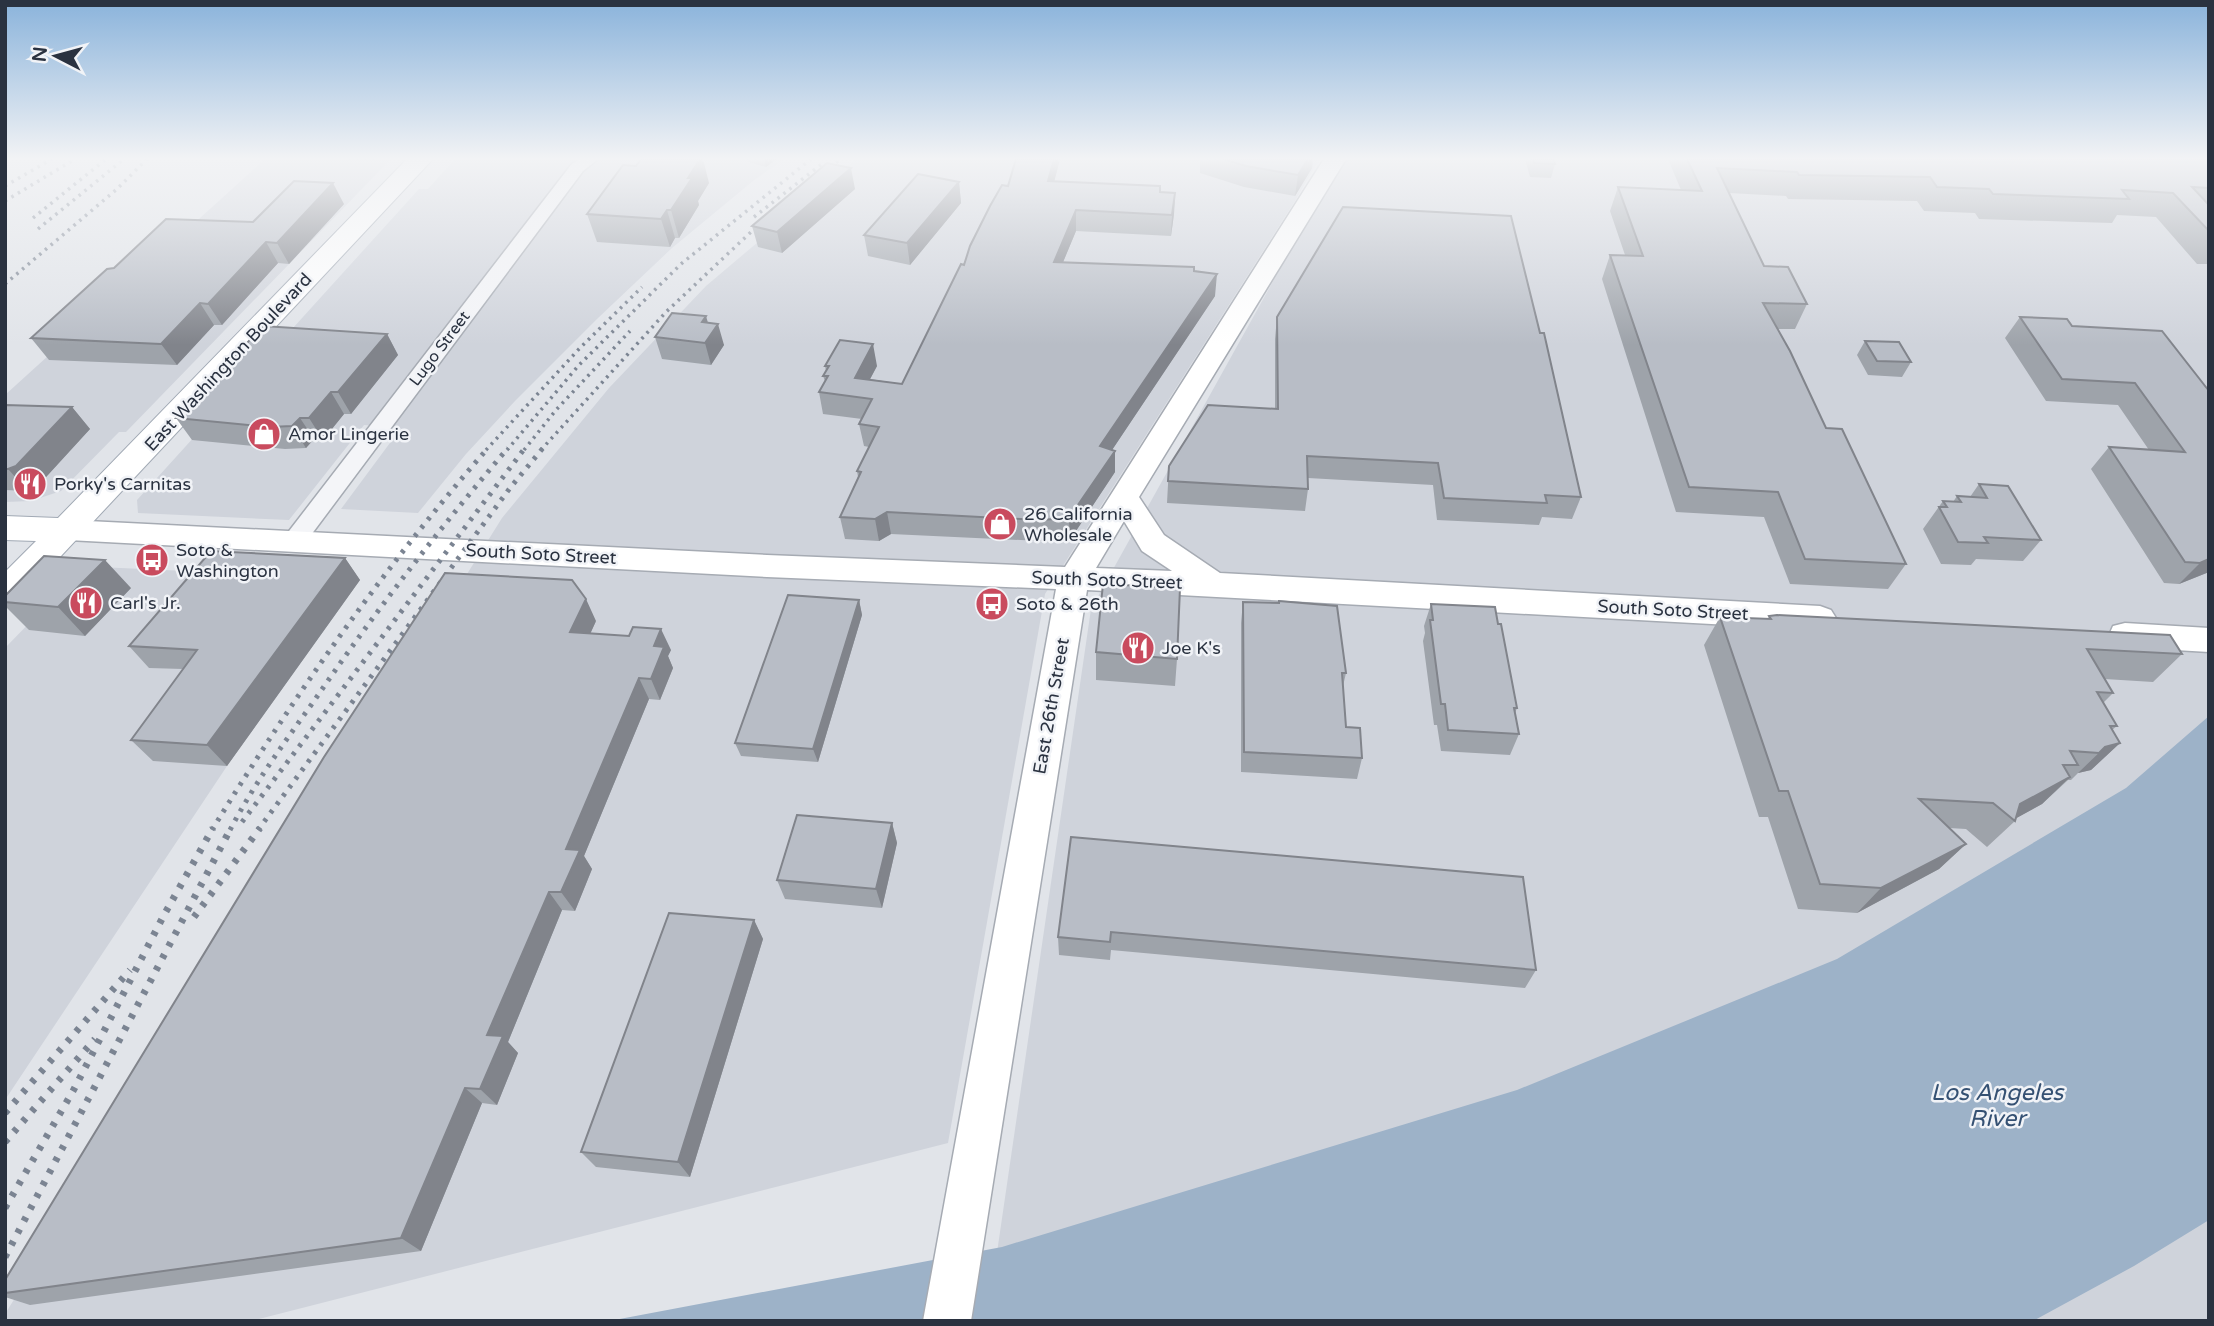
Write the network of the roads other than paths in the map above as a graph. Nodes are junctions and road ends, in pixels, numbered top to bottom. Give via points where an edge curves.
1 (362, 221) edge
2 (537, 221) edge
3 (1297, 221) edge
4 (1125, 498) junction
5 (5, 528) edge
6 (68, 530) junction
7 (294, 541) junction
8 (1073, 579) junction
9 (1213, 584) junction
10 (5, 594) edge
11 (1844, 620) edge
12 (2099, 634) edge
13 (2209, 640) edge
14 (947, 1321) edge

1 - 6 main road, East Washington Boulevard
2 - 7 street, Lugo Street
3 - 4 main road, East 26th Street
4 - 8 main road, East 26th Street
4 - 9 main road via 1153,543
5 - 6 main road, South Soto Street
6 - 7 main road, South Soto Street
6 - 10 main road, East Washington Boulevard
7 - 8 main road, South Soto Street
8 - 9 main road, South Soto Street
8 - 14 main road, East 26th Street
9 - 11 main road, South Soto Street
12 - 13 main road

